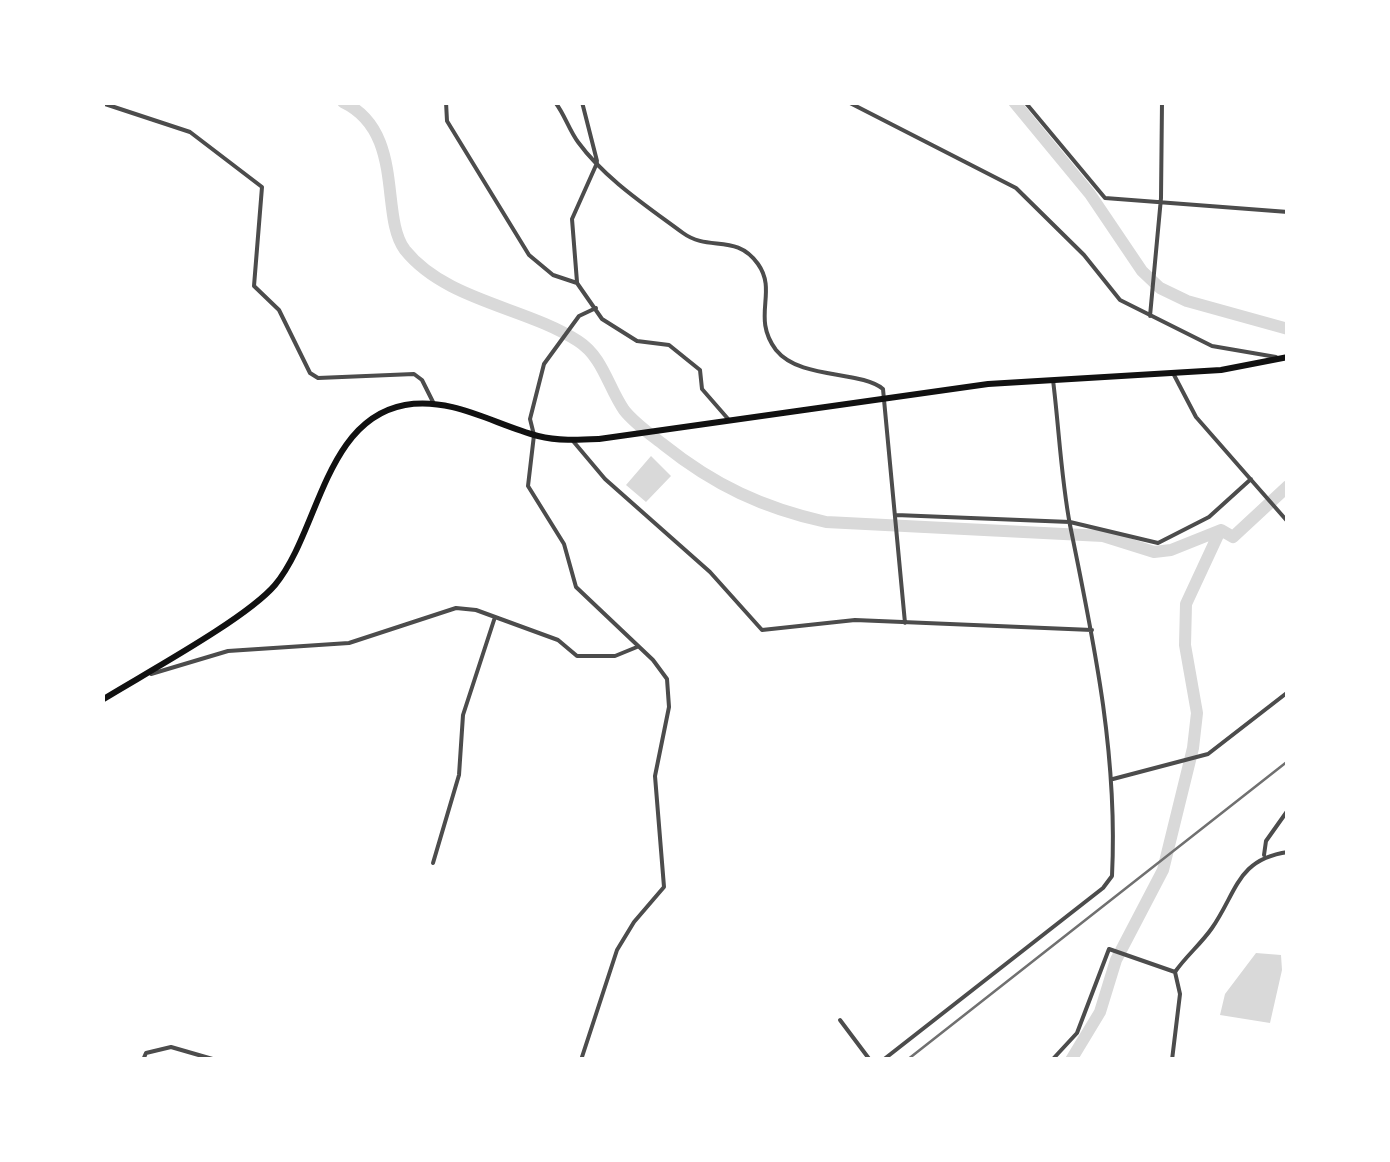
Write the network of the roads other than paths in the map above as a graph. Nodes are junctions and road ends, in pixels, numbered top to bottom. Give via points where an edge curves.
1 (446, 102) edge
2 (555, 102) edge
3 (582, 102) edge
4 (848, 102) edge
5 (1025, 102) edge
6 (1162, 102) edge
7 (102, 103) edge
8 (597, 162) junction
9 (1160, 202) junction
10 (1288, 212) edge
11 (578, 283) junction
12 (596, 308) junction
13 (1150, 316) junction
14 (1284, 357) edge
15 (1173, 373) junction
16 (1052, 378) junction
17 (887, 398) junction
18 (434, 404) junction
19 (729, 421) junction
20 (534, 435) junction
21 (573, 441) junction
22 (1251, 479) junction
23 (896, 515) junction
24 (1070, 522) junction
25 (1288, 522) edge
26 (495, 617) junction
27 (905, 623) junction
28 (1092, 630) junction
29 (637, 647) junction
30 (142, 675) junction
31 (1288, 692) edge
32 (102, 700) edge
33 (1113, 779) junction
34 (1288, 810) edge
35 (1288, 852) edge
36 (1264, 855) junction
37 (433, 864) dead end
38 (1175, 972) junction
39 (840, 1020) dead end
40 (143, 1060) edge
41 (216, 1060) edge
42 (581, 1060) edge
43 (870, 1060) edge
44 (883, 1060) edge
45 (1052, 1060) edge
46 (1172, 1060) edge

1 - 11 street via 447,121 529,255 553,275
2 - 8 street
3 - 8 street
4 - 13 street via 1010,184 1120,300
5 - 9 street via 1105,198
6 - 9 street
7 - 18 street via 190,132 262,187 254,286 279,310 310,374 414,374
8 - 11 street via 572,219
8 - 17 street via 684,233 734,243 759,265 768,288 762,326 776,350 832,377 880,385
9 - 10 street
9 - 13 street
11 - 12 street
12 - 19 street via 637,341 680,352 700,370 702,389
12 - 20 street via 579,316 544,364 530,419
13 - 14 street via 1212,346
14 - 15 main road
15 - 16 main road
15 - 22 street via 1196,417
16 - 17 main road
16 - 24 street
17 - 19 main road
17 - 23 street
18 - 20 main road
18 - 30 main road via 404,406 369,422 333,469 272,589
19 - 21 main road
20 - 21 main road
20 - 29 street via 528,476 534,500 564,544 576,587
21 - 27 street via 762,630 855,620
22 - 24 street via 1209,517 1158,543
22 - 25 street
23 - 24 street
23 - 27 street
24 - 28 street
26 - 29 street via 558,640 577,656 615,656
26 - 30 street via 450,609 348,643 228,651
26 - 37 street via 464,715 459,775
27 - 28 street
28 - 33 street
29 - 42 street via 654,660 669,688 655,776 664,888 617,950
30 - 32 main road
31 - 33 street via 1208,754
33 - 44 street via 1112,876 1104,888
34 - 36 street
35 - 36 street
36 - 38 street
38 - 45 street via 1109,949 1077,1033
38 - 46 street via 1180,994
39 - 43 street
40 - 41 street via 146,1053 171,1047

